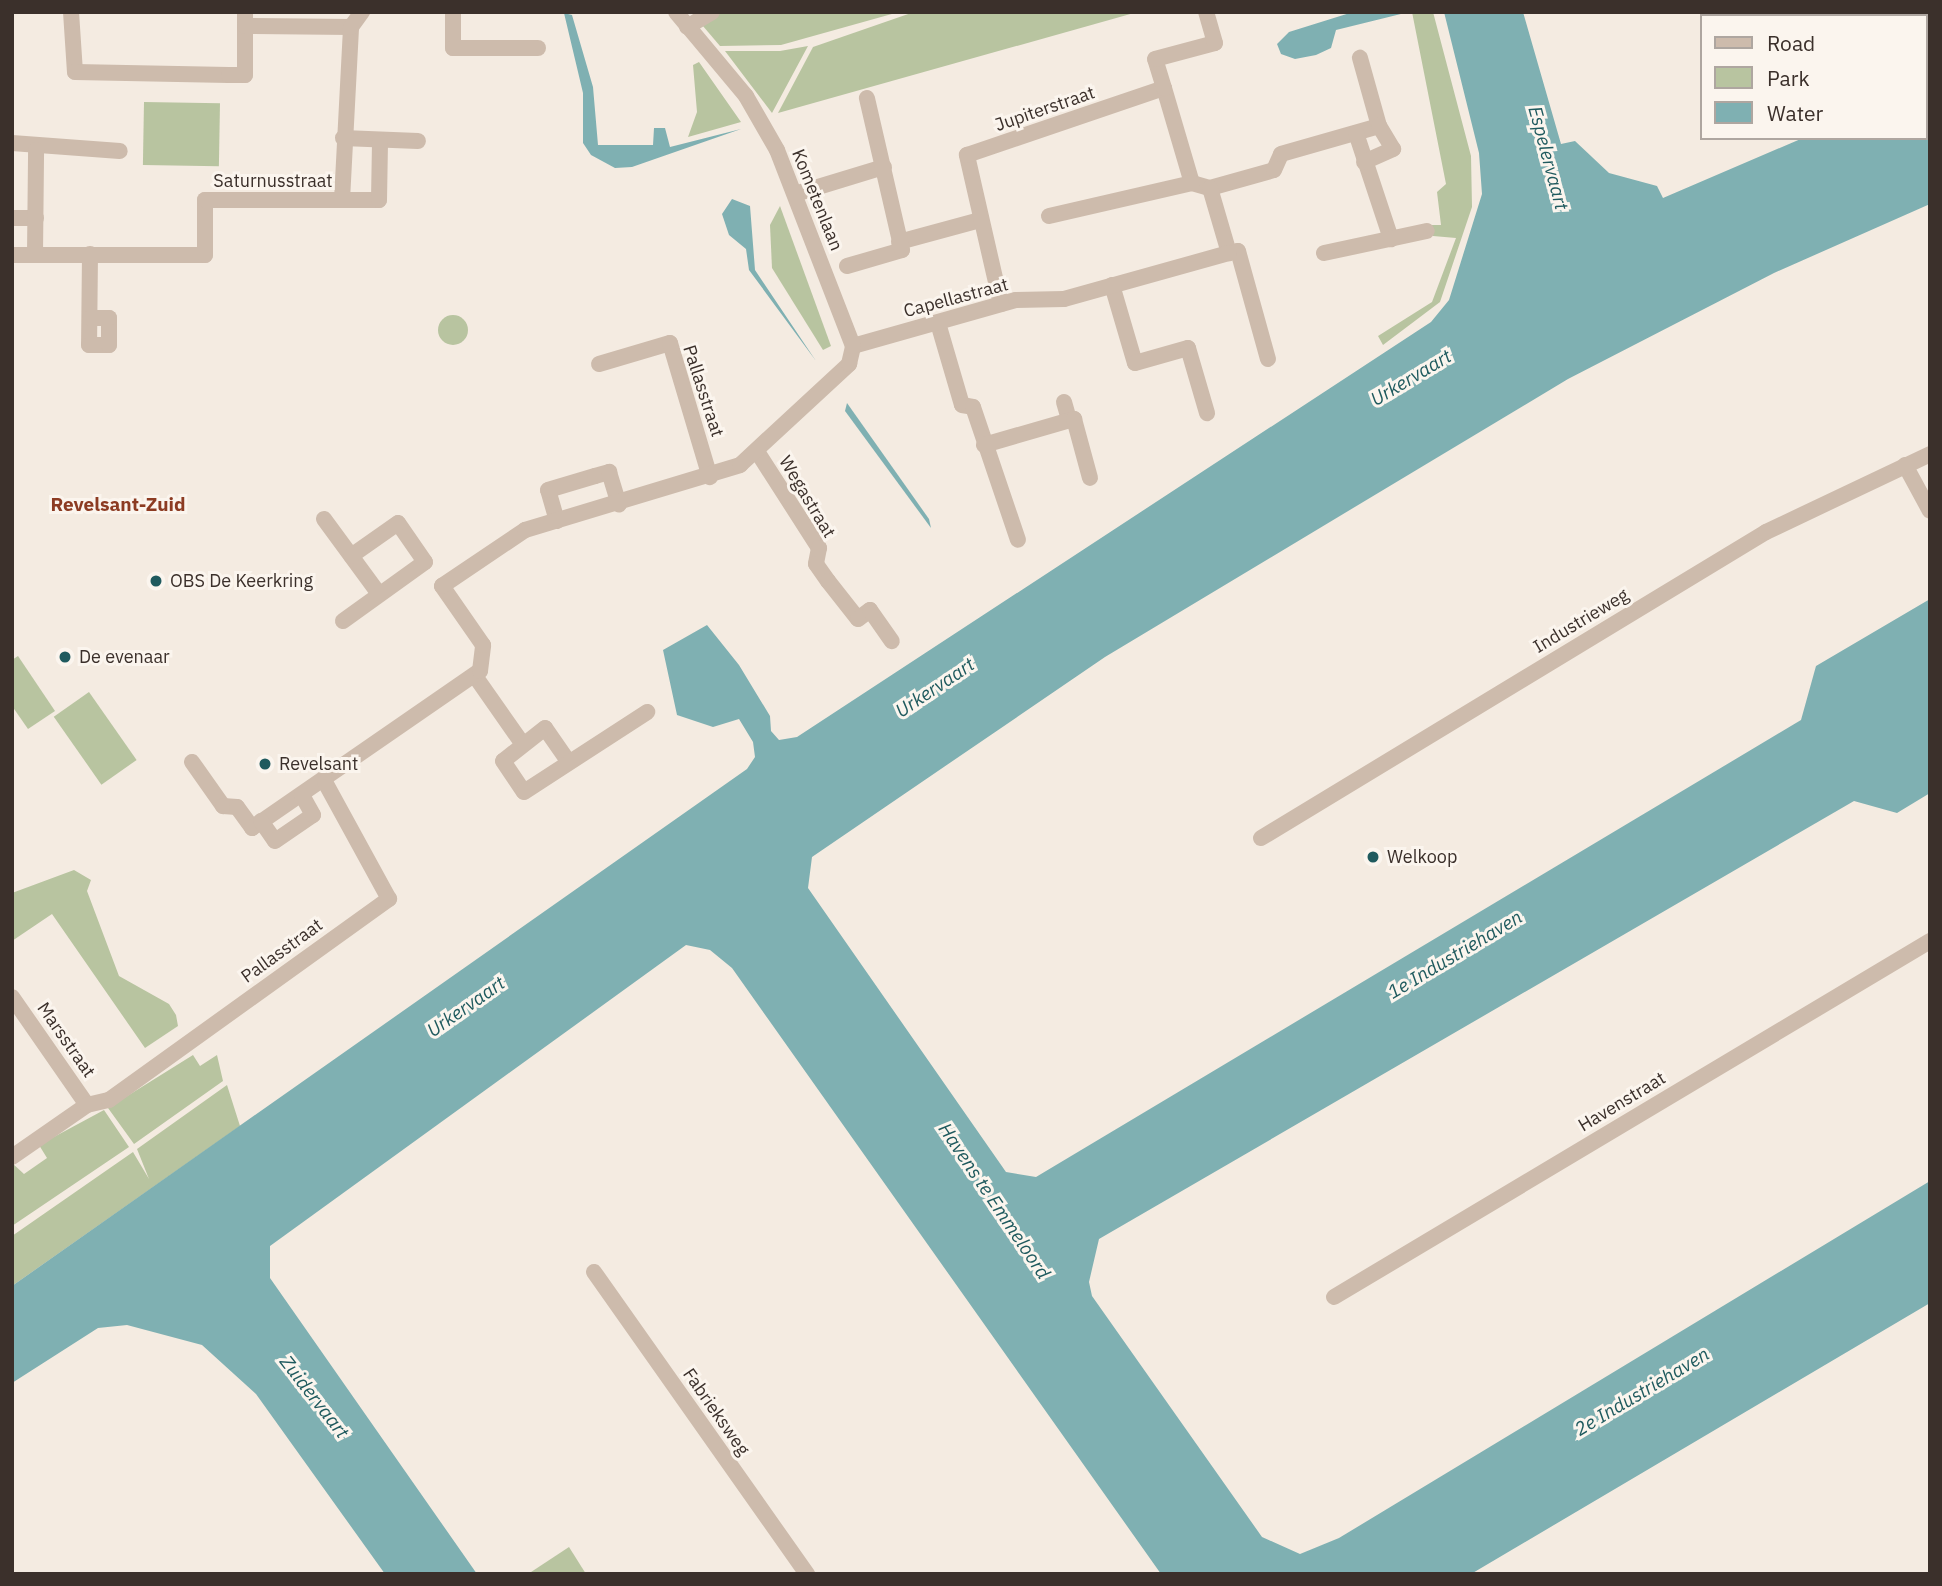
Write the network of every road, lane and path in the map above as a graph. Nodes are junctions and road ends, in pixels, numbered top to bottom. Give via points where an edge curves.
1 (71, 12) edge
2 (362, 12) edge
3 (453, 12) edge
4 (676, 12) edge
5 (712, 12) edge
6 (1206, 12) edge
7 (246, 19) edge
8 (351, 27) junction
9 (687, 27) junction
10 (538, 48) dead end
11 (1360, 58) dead end
12 (1164, 88) junction
13 (867, 98) dead end
14 (1379, 126) junction
15 (1356, 133) junction
16 (342, 138) junction
17 (380, 141) junction
18 (418, 141) dead end
19 (12, 143) edge
20 (36, 150) junction
21 (120, 151) dead end
22 (1364, 162) junction
23 (884, 167) junction
24 (1192, 183) junction
25 (1210, 188) junction
26 (795, 194) junction
27 (342, 200) junction
28 (1049, 216) dead end
29 (12, 218) edge
30 (36, 218) junction
31 (980, 219) junction
32 (1427, 231) dead end
33 (1391, 239) junction
34 (899, 242) junction
35 (1229, 253) junction
36 (1324, 253) dead end
37 (35, 254) junction
38 (90, 254) junction
39 (12, 255) edge
40 (846, 266) dead end
41 (1112, 285) junction
42 (1001, 304) junction
43 (90, 318) dead end
44 (938, 323) junction
45 (853, 346) junction
46 (1268, 359) dead end
47 (599, 364) dead end
48 (1064, 402) dead end
49 (1206, 413) dead end
50 (1069, 420) junction
51 (984, 445) junction
52 (758, 453) junction
53 (1930, 454) edge
54 (1905, 465) junction
55 (710, 477) junction
56 (1090, 478) dead end
57 (619, 504) junction
58 (1930, 511) edge
59 (324, 519) dead end
60 (557, 521) junction
61 (1018, 540) dead end
62 (351, 556) junction
63 (425, 562) junction
64 (446, 583) junction
65 (379, 594) junction
66 (343, 621) dead end
67 (892, 641) dead end
68 (475, 676) junction
69 (647, 712) dead end
70 (522, 743) junction
71 (568, 761) junction
72 (192, 762) dead end
73 (325, 782) junction
74 (302, 795) junction
75 (261, 821) junction
76 (1261, 838) dead end
77 (1930, 941) edge
78 (12, 997) edge
79 (87, 1105) junction
80 (12, 1157) edge
81 (594, 1272) dead end
82 (1334, 1297) dead end
83 (807, 1574) edge

1 - 7 street via 71,67 79,73 245,75
2 - 8 street
3 - 10 street via 453,48
4 - 9 street, Kometenlaan
5 - 9 street
6 - 12 street via 1215,43 1155,60
7 - 8 street
8 - 16 street, Saturnusstraat
9 - 26 street, Kometenlaan via 746,96
11 - 14 street
12 - 24 street
12 - 31 street, Jupiterstraat via 967,155
13 - 23 street
14 - 15 street
14 - 22 street via 1392,149
15 - 22 street
15 - 25 street via 1281,154 1274,170
16 - 17 street
16 - 27 street, Saturnusstraat
17 - 18 street
17 - 27 street, Saturnusstraat via 379,200
19 - 20 street
20 - 21 street
20 - 30 street
22 - 33 street
23 - 26 street
23 - 34 street via 883,186
24 - 25 street
24 - 28 street
25 - 35 street
26 - 45 street, Kometenlaan
27 - 38 street, Saturnusstraat via 205,200 205,255
29 - 30 street
30 - 37 street
31 - 34 street
31 - 42 street, Jupiterstraat
32 - 33 street
33 - 36 street
34 - 40 street via 902,250
35 - 41 street, Capellastraat
35 - 46 street via 1238,251
37 - 38 street, Saturnusstraat
37 - 39 street, Saturnusstraat
38 - 43 street
41 - 42 street, Capellastraat via 1064,299
41 - 49 street via 1135,363 1188,348
42 - 44 street, Capellastraat
44 - 45 street, Capellastraat
44 - 51 street via 962,405 972,407
45 - 52 street via 846,368
47 - 55 street, Pallasstraat via 670,343
48 - 50 street
50 - 51 street
50 - 56 street
51 - 61 street
52 - 55 street
52 - 67 street, Wegastraat via 819,548 816,564 828,581 858,619 870,610
53 - 54 street, Industrieweg
54 - 58 street
54 - 76 street, Industrieweg via 1766,532
55 - 57 street
57 - 60 street
57 - 60 street via 610,472 595,476 548,490
59 - 62 street
60 - 64 street via 517,533
62 - 63 street via 398,523
62 - 65 street
63 - 64 street
63 - 65 street
64 - 68 street via 484,648
65 - 66 street
68 - 70 street
68 - 73 street
69 - 71 street
70 - 71 street via 545,728
70 - 71 street via 503,761 524,792
72 - 75 street via 223,806 237,807 252,828
73 - 74 street
73 - 79 street, Pallasstraat via 389,899 109,1100
74 - 75 street
74 - 75 street via 313,815 275,841
77 - 82 street, Havenstraat
78 - 79 street, Marsstraat
79 - 80 street
81 - 83 street, Fabrieksweg

